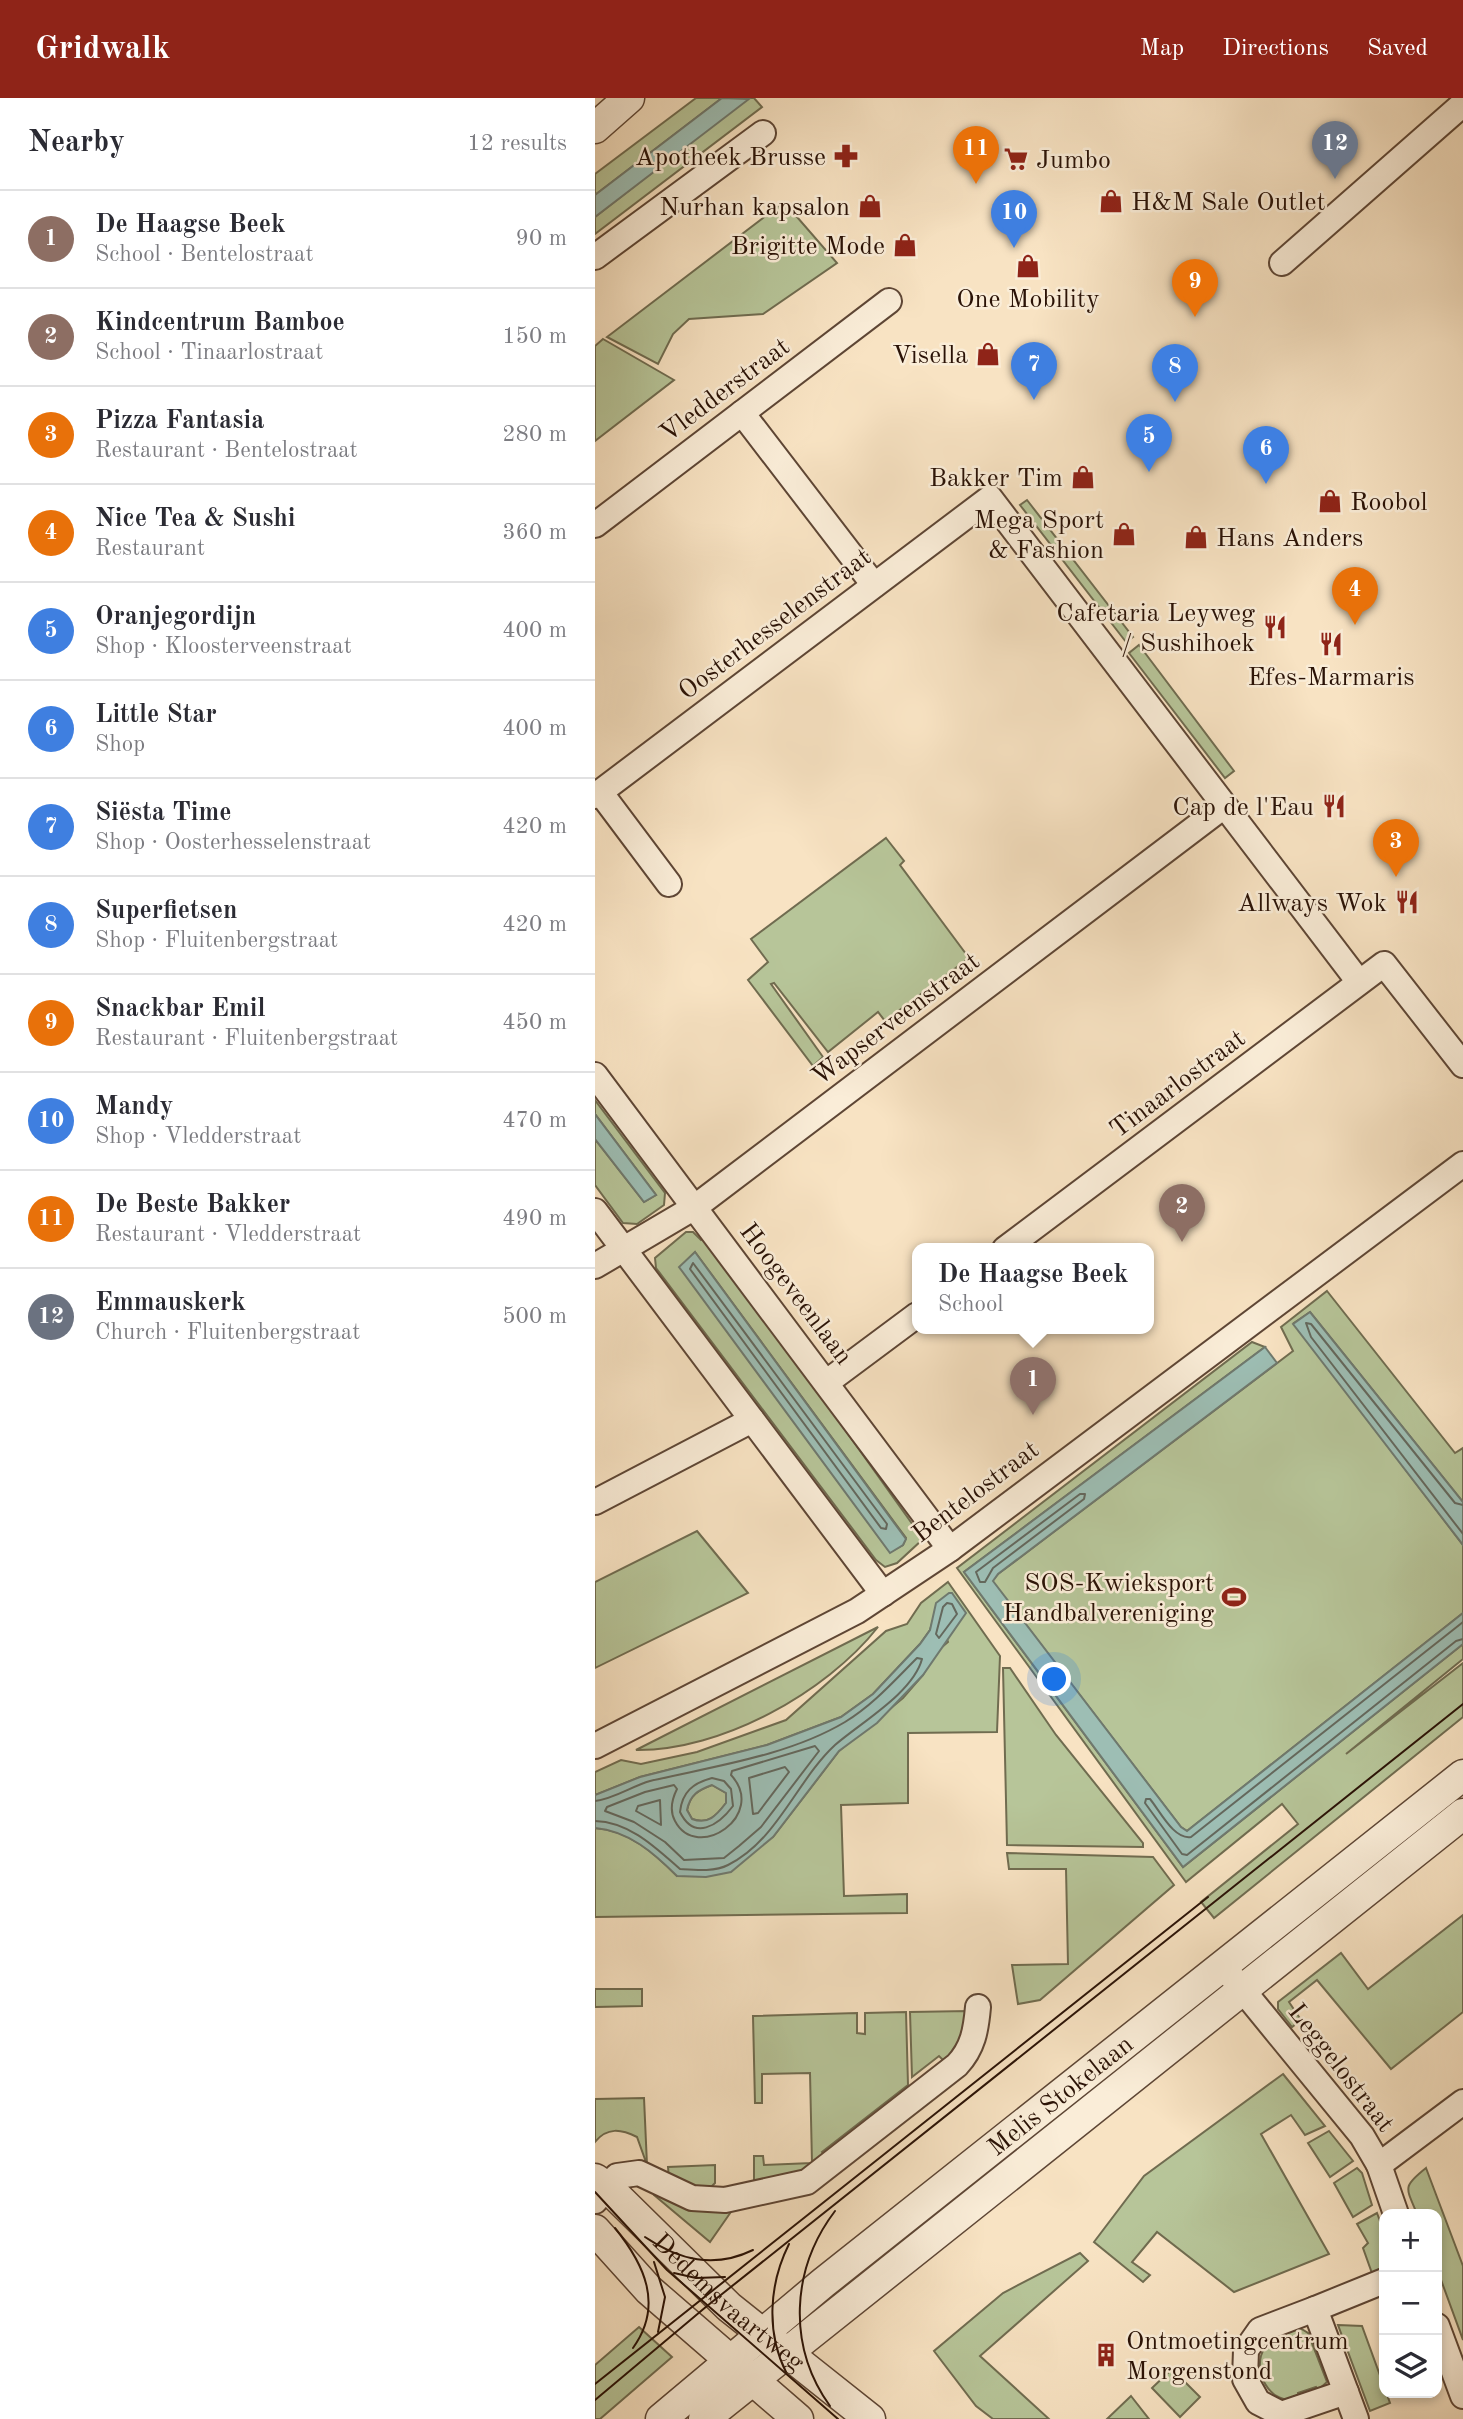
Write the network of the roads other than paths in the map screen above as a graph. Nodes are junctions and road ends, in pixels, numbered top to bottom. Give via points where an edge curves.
1 (645, 98) edge
2 (1463, 104) edge
3 (613, 113) edge
4 (763, 133) dead end
5 (595, 257) edge
6 (1282, 263) dead end
7 (889, 301) dead end
8 (742, 413) junction
9 (595, 525) edge
10 (874, 585) junction
11 (597, 794) edge
12 (1224, 806) junction
13 (669, 884) dead end
14 (1359, 982) junction
15 (1463, 1065) edge
16 (595, 1075) edge
17 (1463, 1164) edge
18 (695, 1207) junction
19 (595, 1211) edge
20 (1013, 1243) edge
21 (626, 1251) junction
22 (595, 1266) edge
23 (912, 1319) edge
24 (827, 1382) junction
25 (752, 1420) junction
26 (595, 1502) edge
27 (950, 1549) junction
28 (883, 1594) junction
29 (595, 1746) edge
30 (1463, 1776) edge
31 (1463, 1814) edge
32 (1223, 1966) junction
33 (1242, 1990) junction
34 (978, 2007) dead end
35 (1463, 2102) edge
36 (1379, 2165) junction
37 (599, 2189) edge
38 (1394, 2209) edge
39 (595, 2230) edge
40 (1379, 2283) edge
41 (1315, 2309) junction
42 (761, 2334) junction
43 (1440, 2335) edge
44 (787, 2353) junction
45 (729, 2362) junction
46 (751, 2381) junction
47 (1346, 2392) junction
48 (1463, 2396) edge
49 (661, 2419) edge
50 (704, 2419) edge
51 (798, 2419) edge
52 (870, 2419) edge
53 (1356, 2419) edge

1 - 3 street
2 - 6 street
4 - 5 street
7 - 8 street, Vledderstraat
8 - 9 street, Vledderstraat
8 - 10 street
10 - 11 street, Oosterhesselenstraat
10 - 12 street, Oosterhesselenstraat via 990,498
11 - 13 street
12 - 14 street
12 - 18 street, Wapserveenstraat
14 - 15 street, Tinaarlostraat via 1384,964
14 - 20 street, Tinaarlostraat
16 - 18 street, Hoogeveenlaan
17 - 27 street, Bentelostraat
18 - 21 street, Wapserveenstraat
18 - 24 street, Hoogeveenlaan
19 - 21 street
21 - 22 street, Wapserveenstraat
21 - 25 street
23 - 24 street
24 - 27 street, Hoogeveenlaan
25 - 26 street
25 - 28 street
27 - 28 street, Bentelostraat
28 - 29 street, Bentelostraat
30 - 32 street, Melis Stokelaan
31 - 33 street, Melis Stokelaan
32 - 33 street, Leggelostraat
32 - 42 street, Melis Stokelaan
33 - 36 street, Leggelostraat via 1362,2136
33 - 44 street, Melis Stokelaan
34 - 37 street via 976,2032 957,2065 807,2182 725,2200 692,2197 639,2173 617,2176
35 - 36 street
36 - 38 street, Leggelostraat
37 - 42 street, Dedemsvaartweg
39 - 45 street, Dedemsvaartweg via 635,2276
40 - 41 street
41 - 47 street
41 - 47 street via 1260,2330 1247,2350 1245,2379 1258,2402 1281,2414
42 - 44 street, Dedemsvaartweg
42 - 45 street, Melis Stokelaan
43 - 48 street
44 - 46 street, Melis Stokelaan
44 - 52 street, Dedemsvaartweg
45 - 46 street, Dedemsvaartweg
45 - 49 street, Melis Stokelaan
46 - 50 street, Melis Stokelaan
46 - 51 street, Dedemsvaartweg
47 - 53 street

